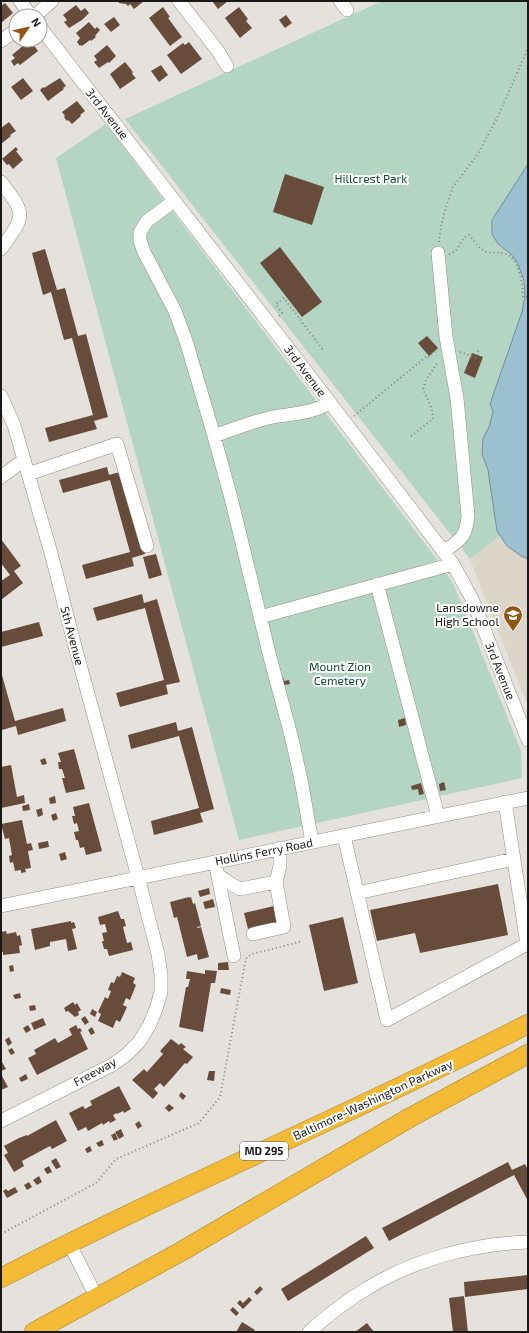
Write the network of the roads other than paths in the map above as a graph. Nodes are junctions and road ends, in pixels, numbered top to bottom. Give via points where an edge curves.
1 (52, 1) edge
2 (179, 1) edge
3 (44, 8) edge
4 (48, 37) edge
5 (227, 66) dead end
6 (1, 182) edge
7 (174, 201) junction
8 (1, 249) edge
9 (438, 254) road end
10 (1, 396) edge
11 (330, 403) junction
12 (214, 436) junction
13 (24, 460) junction
14 (28, 474) junction
15 (1, 477) edge
16 (147, 546) dead end
17 (443, 552) junction
18 (453, 564) junction
19 (377, 584) junction
20 (260, 617) junction
21 (528, 740) edge
22 (528, 798) edge
23 (505, 802) junction
24 (438, 816) junction
25 (344, 836) junction
26 (312, 842) junction
27 (280, 848) junction
28 (514, 859) junction
29 (215, 862) junction
30 (218, 875) junction
31 (138, 877) junction
32 (276, 882) junction
33 (357, 893) junction
34 (1, 906) edge
35 (253, 934) dead end
36 (234, 956) dead end
37 (528, 1024) edge
38 (528, 1054) edge
39 (1, 1122) edge
40 (528, 1242) edge
41 (69, 1243) junction
42 (1, 1278) edge
43 (97, 1298) junction
44 (34, 1332) edge
45 (309, 1332) edge

1 - 3 street
2 - 5 street
4 - 7 street, 3rd Avenue
6 - 8 street via 17,205 21,219
7 - 11 street, 3rd Avenue
7 - 12 street via 147,221 140,232 140,241 175,310
9 - 17 street via 447,353 458,398 468,516 464,534 459,541
10 - 13 street, 5th Avenue via 14,425
11 - 12 street via 313,411 274,417
11 - 17 street, 3rd Avenue
12 - 20 street
13 - 14 street, 5th Avenue
13 - 15 street
14 - 16 street via 117,444
14 - 31 street, 5th Avenue
17 - 18 street, 3rd Avenue
18 - 19 street
18 - 21 street, 3rd Avenue via 472,599
19 - 20 street
19 - 24 street
20 - 26 street via 292,739
22 - 23 street, Hollins Ferry Road
23 - 24 street, Hollins Ferry Road
23 - 28 street
24 - 25 street, Hollins Ferry Road
25 - 26 street, Hollins Ferry Road
25 - 33 street
26 - 27 street, Hollins Ferry Road
27 - 29 street, Hollins Ferry Road
27 - 32 street via 280,866
28 - 33 street
28 - 33 street via 527,944 387,1020
29 - 30 street
29 - 31 street, Hollins Ferry Road
30 - 32 street via 240,889
30 - 36 street
31 - 34 street, Hollins Ferry Road
31 - 39 street, Freeway via 162,975 161,992 149,1026 139,1042 112,1065
32 - 35 street via 284,927
37 - 41 highway, Baltimore-Washington Parkway / MD 295 via 397,1089
38 - 43 highway via 411,1117
40 - 45 street via 478,1247 451,1253 402,1271 345,1303
41 - 42 highway, Baltimore-Washington Parkway / MD 295
41 - 43 street
43 - 44 highway

